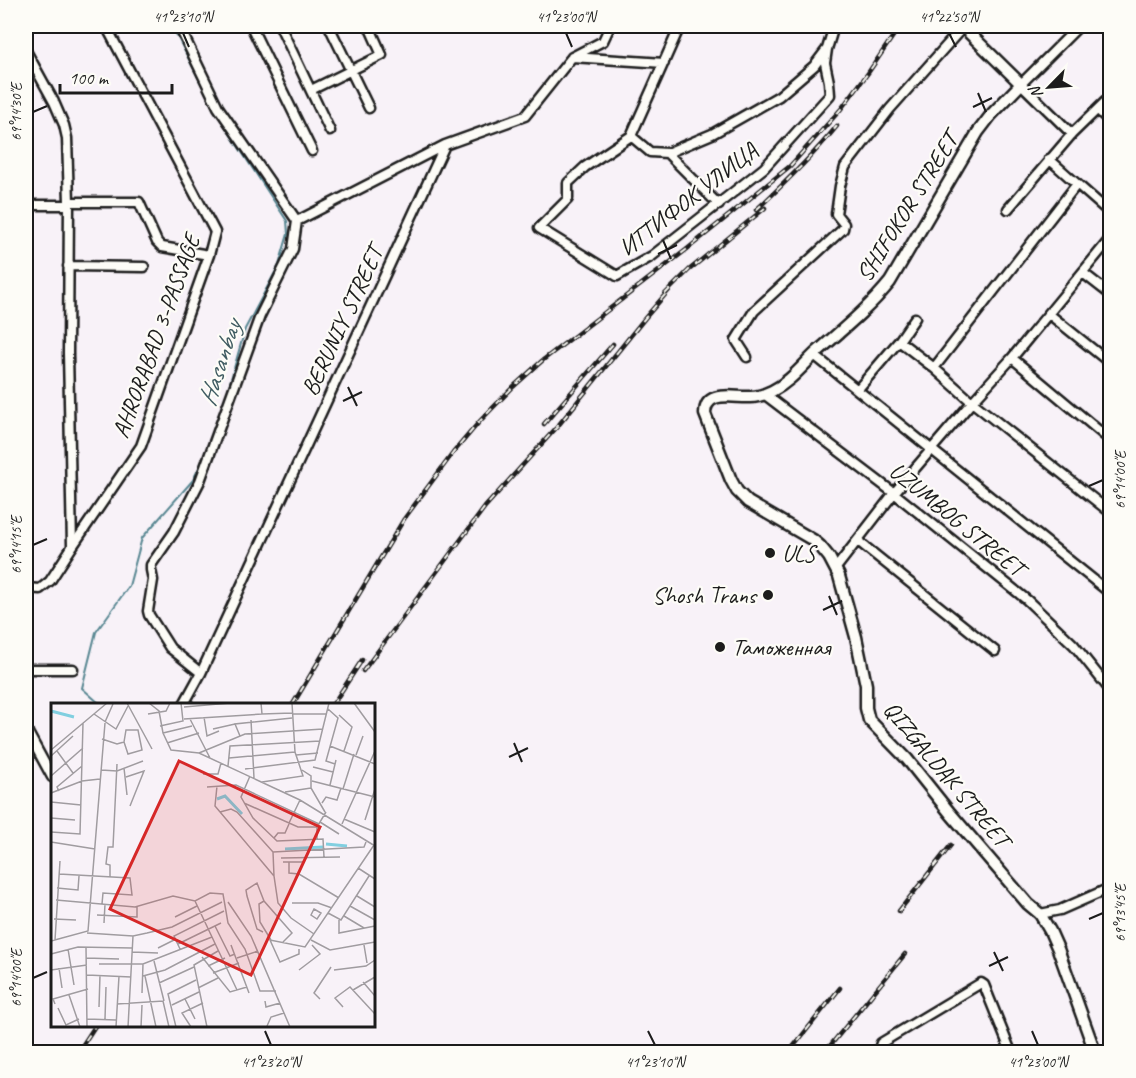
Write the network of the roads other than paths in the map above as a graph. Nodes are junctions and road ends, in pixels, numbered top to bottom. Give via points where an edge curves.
1 (106, 26) edge
2 (179, 26) edge
3 (251, 26) edge
4 (280, 26) edge
5 (328, 26) edge
6 (369, 26) edge
7 (610, 26) edge
8 (680, 26) edge
9 (834, 26) edge
10 (964, 26) edge
11 (1079, 26) edge
12 (827, 49) junction
13 (26, 51) edge
14 (572, 57) junction
15 (664, 63) junction
16 (351, 70) junction
17 (1021, 84) junction
18 (311, 90) junction
19 (1110, 97) edge
20 (369, 108) dead end
21 (1098, 110) junction
22 (1110, 122) edge
23 (330, 130) dead end
24 (1072, 134) junction
25 (631, 136) junction
26 (445, 145) junction
27 (312, 151) dead end
28 (667, 153) junction
29 (1049, 159) junction
30 (1077, 184) junction
31 (69, 203) junction
32 (26, 205) edge
33 (719, 205) junction
34 (1008, 209) dead end
35 (1110, 213) edge
36 (297, 221) junction
37 (1110, 239) edge
38 (209, 255) junction
39 (68, 266) junction
40 (144, 267) dead end
41 (1083, 273) junction
42 (1110, 294) edge
43 (1049, 314) junction
44 (915, 318) dead end
45 (899, 341) junction
46 (814, 355) junction
47 (747, 357) dead end
48 (1012, 358) junction
49 (1110, 363) edge
50 (934, 368) junction
51 (858, 389) junction
52 (764, 394) junction
53 (733, 396) joint
54 (972, 402) junction
55 (1110, 440) edge
56 (933, 449) junction
57 (894, 493) junction
58 (1110, 512) edge
59 (858, 541) junction
60 (72, 547) junction
61 (837, 568) junction
62 (26, 588) edge
63 (1110, 593) edge
64 (995, 651) dead end
65 (26, 669) edge
66 (74, 669) dead end
67 (201, 673) junction
68 (1110, 690) edge
69 (185, 703) edge
70 (26, 729) edge
71 (50, 765) edge
72 (1110, 890) edge
73 (1040, 914) junction
74 (881, 1048) edge
75 (1011, 1053) edge
76 (1095, 1053) edge

1 - 38 street, AHRORABAD 3-PASSAGE via 215,231
2 - 36 street via 218,107
3 - 27 street
4 - 18 street
5 - 16 street
6 - 16 street via 382,55
7 - 14 street via 603,41
8 - 15 street
9 - 12 street, ИТТИФОК УЛИЦА
10 - 17 street
10 - 47 street via 890,109 845,167 836,214 844,224 843,229 754,311 736,338
11 - 17 street, SHIFOKOR STREET
12 - 28 street, ИТТИФОК УЛИЦА via 814,66 779,96 712,134
12 - 33 street, ИТТИФОК УЛИЦА via 830,95 764,168
13 - 31 street via 54,102 67,138
14 - 15 street
14 - 26 street via 525,116
15 - 25 street
16 - 18 street
16 - 20 street
17 - 24 street
17 - 46 street, SHIFOKOR STREET via 978,132 890,282
18 - 23 street
19 - 21 street
21 - 22 street
21 - 24 street
24 - 29 street
25 - 28 street, ИТТИФОК УЛИЦА via 650,153
25 - 33 street, ИТТИФОК УЛИЦА via 568,183 568,199 539,228 617,276 652,256
26 - 36 street
26 - 67 street, BERUNIY STREET
28 - 33 street
29 - 30 street
29 - 34 street
30 - 35 street
30 - 50 street
31 - 32 street
31 - 38 street via 139,202 162,247
31 - 39 street
36 - 67 street via 293,249 260,316 200,481 174,532 151,565 148,611 170,648
37 - 41 street
38 - 60 street, AHRORABAD 3-PASSAGE via 141,446
39 - 40 street
39 - 60 street
41 - 42 street
41 - 43 street
43 - 48 street
43 - 49 street
44 - 45 street
45 - 50 street
45 - 51 street
46 - 51 street
46 - 52 street, SHIFOKOR STREET via 787,382
48 - 54 street
48 - 55 street
50 - 54 street
51 - 56 street
52 - 53 street, SHIFOKOR STREET
52 - 57 street, UZUMBOG STREET
53 - 61 street, QIZGALDAK STREET via 712,399 705,410 735,487 748,502 817,543
54 - 56 street
54 - 58 street
56 - 57 street
56 - 63 street
57 - 59 street
57 - 68 street, UZUMBOG STREET via 1027,600 1074,645
59 - 61 street
59 - 64 street
60 - 62 street, AHRORABAD 3-PASSAGE via 45,586
61 - 73 street, QIZGALDAK STREET via 856,637 869,720
65 - 66 street
67 - 69 street, BERUNIY STREET
70 - 71 street
72 - 73 street
73 - 76 street, QIZGALDAK STREET via 1058,949
74 - 75 street via 981,982

